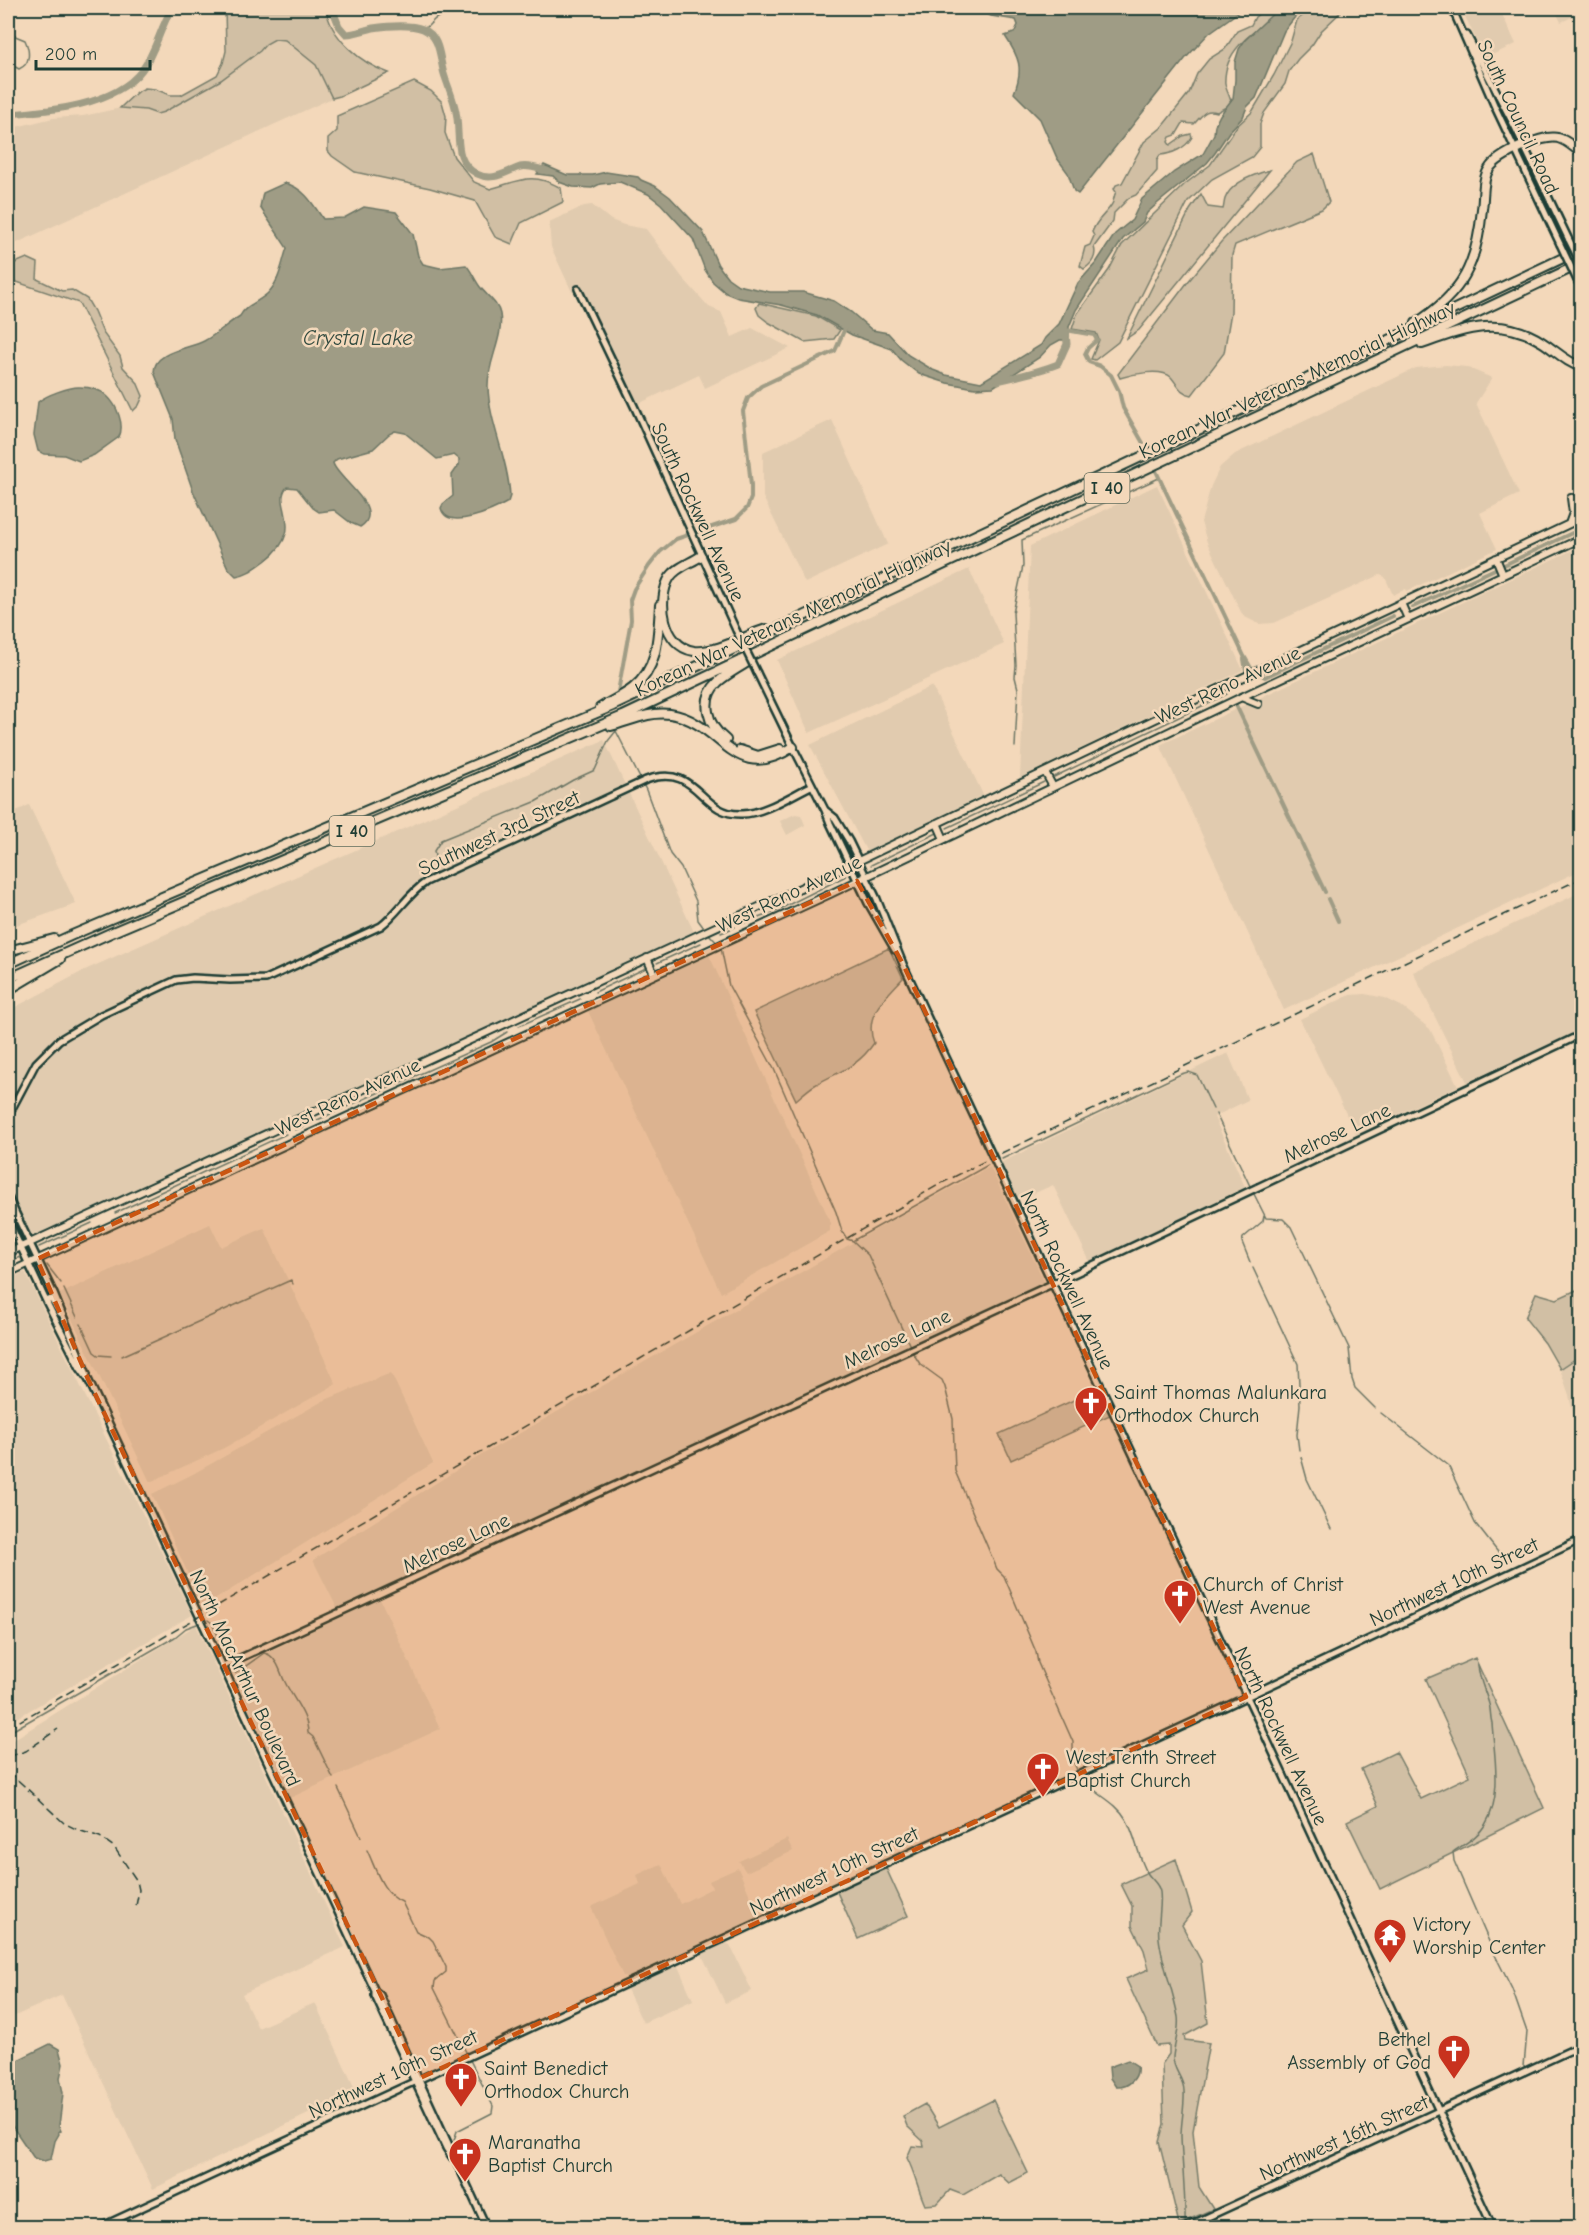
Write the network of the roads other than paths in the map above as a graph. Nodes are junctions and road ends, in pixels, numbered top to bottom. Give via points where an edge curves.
1 (1452, 8) edge
2 (1460, 22) junction
3 (1524, 146) junction
4 (1516, 150) junction
5 (1581, 153) edge
6 (1581, 249) edge
7 (1581, 265) edge
8 (578, 289) dead end
9 (1581, 289) edge
10 (1387, 341) junction
11 (1388, 355) junction
12 (1581, 366) edge
13 (1581, 506) edge
14 (1581, 518) edge
15 (1569, 525) junction
16 (1581, 529) edge
17 (1579, 539) edge
18 (701, 556) junction
19 (1496, 558) junction
20 (1503, 574) junction
21 (1401, 603) junction
22 (802, 618) junction
23 (1408, 619) junction
24 (768, 648) junction
25 (1241, 697) junction
26 (1258, 704) dead end
27 (573, 724) junction
28 (589, 731) junction
29 (793, 747) junction
30 (1045, 771) junction
31 (811, 786) junction
32 (1053, 787) junction
33 (825, 810) junction
34 (937, 823) junction
35 (944, 839) junction
36 (859, 861) junction
37 (850, 865) junction
38 (866, 876) junction
39 (857, 881) junction
40 (70, 936) junction
41 (79, 947) junction
42 (8, 951) edge
43 (647, 958) junction
44 (8, 964) edge
45 (903, 964) junction
46 (654, 974) junction
47 (8, 979) edge
48 (8, 990) edge
49 (1581, 1034) edge
50 (8, 1116) edge
51 (8, 1199) edge
52 (8, 1220) edge
53 (30, 1243) junction
54 (21, 1247) junction
55 (8, 1253) edge
56 (37, 1259) junction
57 (28, 1263) junction
58 (8, 1273) edge
59 (1053, 1284) junction
60 (46, 1300) junction
61 (63, 1316) junction
62 (88, 1379) junction
63 (1581, 1539) edge
64 (223, 1666) junction
65 (1246, 1697) junction
66 (1581, 2045) edge
67 (417, 2079) junction
68 (1440, 2111) junction
69 (98, 2228) edge
70 (487, 2228) edge
71 (1184, 2228) edge
72 (1493, 2228) edge

1 - 2 main road, South Council Road
2 - 3 main road, South Council Road
2 - 4 main road, South Council Road
3 - 4 highway
3 - 5 highway via 1546,137 1556,138
3 - 7 main road, South Council Road, bridge
4 - 9 main road, South Council Road, bridge
4 - 10 highway via 1488,169 1477,247 1460,285 1440,307
6 - 10 highway, Korean War Veterans Memorial Highway / I 40
7 - 11 highway, Korean War Veterans Memorial Highway / I 40
8 - 18 main road, South Rockwell Avenue
10 - 22 highway, Korean War Veterans Memorial Highway / I 40
11 - 12 highway via 1455,332 1497,327 1528,334
11 - 24 highway, Korean War Veterans Memorial Highway / I 40
13 - 15 main road via 1571,498 1574,513
14 - 15 main road, West Reno Avenue
15 - 19 main road, West Reno Avenue
16 - 17 main road
17 - 20 main road, West Reno Avenue
18 - 22 highway via 675,571 667,585 666,626 680,645 696,651 712,649
18 - 27 highway via 681,562 666,576 661,590 656,650 645,677
18 - 29 main road, South Rockwell Avenue, bridge
19 - 20 main road
19 - 21 main road, West Reno Avenue
20 - 23 main road, West Reno Avenue
21 - 23 main road
21 - 30 main road, West Reno Avenue
22 - 27 highway, Korean War Veterans Memorial Highway / I 40
23 - 25 main road, West Reno Avenue
24 - 28 highway, Korean War Veterans Memorial Highway / I 40
24 - 29 highway via 717,683 707,702 707,713 721,736 750,755
25 - 26 main road
25 - 32 main road, West Reno Avenue
27 - 40 highway, Korean War Veterans Memorial Highway / I 40
28 - 29 highway via 663,714 689,721 751,761 767,760
28 - 41 highway, Korean War Veterans Memorial Highway / I 40
29 - 31 main road, South Rockwell Avenue
30 - 32 main road
30 - 34 main road, West Reno Avenue
31 - 33 main road, South Rockwell Avenue
31 - 50 main road, Southwest 3rd Street via 757,811 735,814 719,809 679,778 665,775 646,780 426,882 381,926 281,973 258,980 176,980 85,1023 59,1040 36,1063
32 - 35 main road, West Reno Avenue
33 - 36 main road, North Rockwell Avenue via 838,822
33 - 37 main road, North Rockwell Avenue
34 - 35 main road
34 - 36 main road, West Reno Avenue
35 - 38 main road, West Reno Avenue
36 - 37 main road, West Reno Avenue
36 - 38 main road, North Rockwell Avenue
37 - 39 main road, North Rockwell Avenue
37 - 43 main road, West Reno Avenue
38 - 39 main road, West Reno Avenue
38 - 45 main road, North Rockwell Avenue
39 - 45 main road, North Rockwell Avenue
39 - 46 main road, West Reno Avenue
40 - 42 highway
40 - 44 highway, Korean War Veterans Memorial Highway / I 40
41 - 47 highway, Korean War Veterans Memorial Highway / I 40
41 - 48 highway
43 - 46 main road
43 - 53 main road, West Reno Avenue
45 - 59 main road, North Rockwell Avenue
46 - 56 main road, West Reno Avenue
49 - 59 main road, Melrose Lane
51 - 53 main road
52 - 54 main road
53 - 54 main road, West Reno Avenue
53 - 56 main road
54 - 55 main road, West Reno Avenue
54 - 57 main road
56 - 57 main road, West Reno Avenue
56 - 61 main road
57 - 58 main road, West Reno Avenue
57 - 60 main road
59 - 64 main road, Melrose Lane
59 - 65 main road, North Rockwell Avenue
60 - 61 main road via 51,1299
60 - 62 main road
61 - 62 main road
62 - 64 main road, North MacArthur Boulevard
63 - 65 main road, Northwest 10th Street
64 - 67 main road, North MacArthur Boulevard
65 - 67 main road, Northwest 10th Street
65 - 68 main road, North Rockwell Avenue
66 - 68 main road, Northwest 16th Street
67 - 69 main road, Northwest 10th Street
67 - 70 main road, North MacArthur Boulevard
68 - 71 main road, Northwest 16th Street
68 - 72 main road, North Rockwell Avenue

